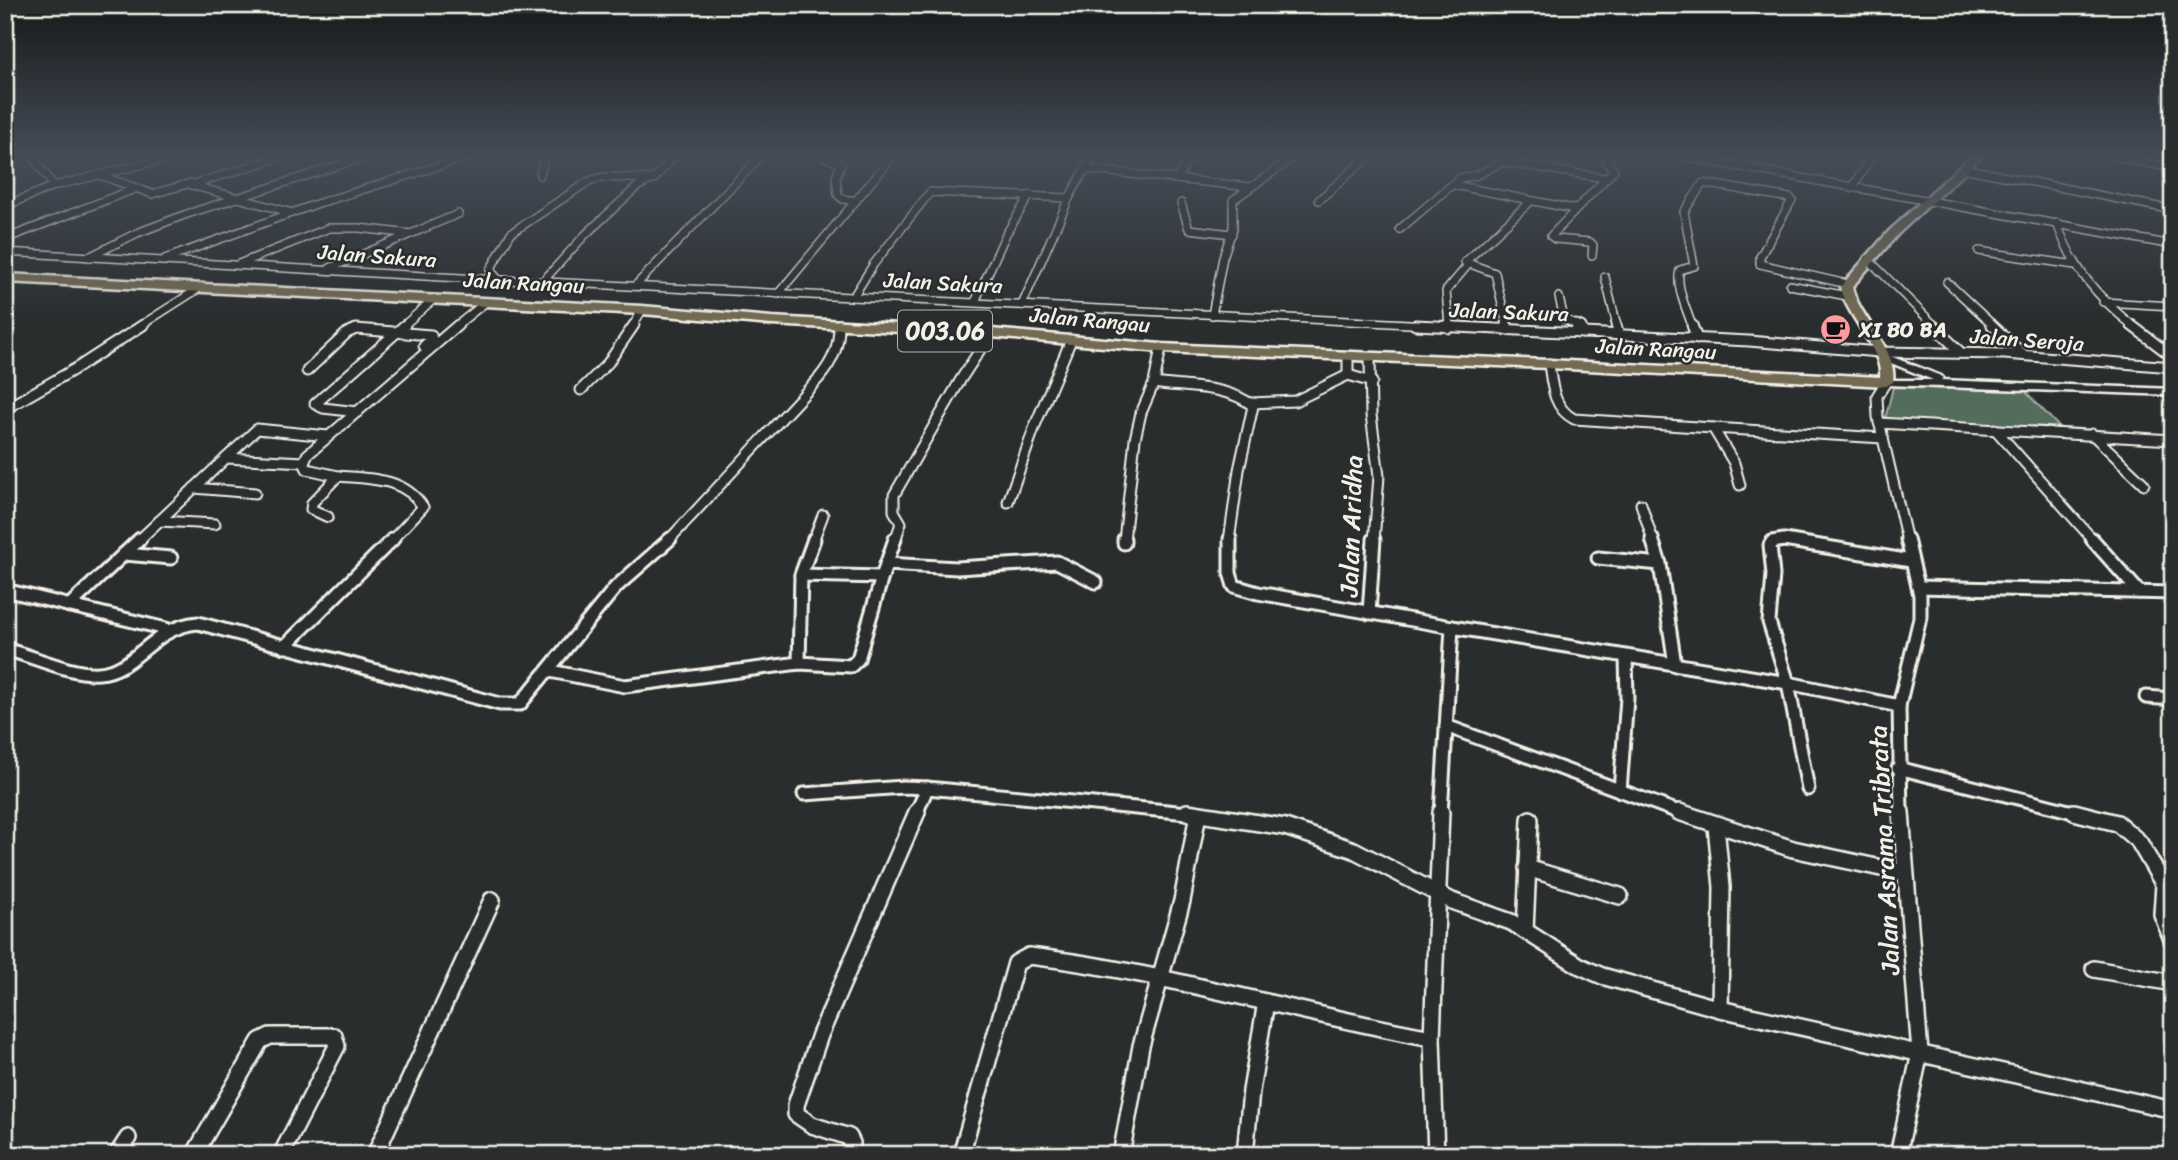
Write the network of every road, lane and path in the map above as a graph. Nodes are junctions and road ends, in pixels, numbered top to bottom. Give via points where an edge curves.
1 (77, 211) edge
2 (198, 211) edge
3 (284, 211) edge
4 (296, 211) edge
5 (541, 211) edge
6 (611, 211) edge
7 (708, 211) edge
8 (847, 211) edge
9 (914, 211) edge
10 (1020, 211) edge
11 (1063, 211) edge
12 (1184, 211) edge
13 (1232, 211) edge
14 (1422, 211) edge
15 (1520, 211) edge
16 (1572, 211) edge
17 (1685, 211) edge
18 (1786, 211) edge
19 (1917, 211) edge
20 (1991, 211) edge
21 (291, 213) junction
22 (458, 214) dead end
23 (2057, 223) junction
24 (1401, 229) dead end
25 (411, 234) junction
26 (1231, 234) junction
27 (5, 239) edge
28 (2173, 245) edge
29 (1979, 251) dead end
30 (5, 252) edge
31 (1591, 255) dead end
32 (89, 257) junction
33 (1868, 259) junction
34 (159, 261) junction
35 (236, 265) junction
36 (1468, 265) junction
37 (2075, 265) junction
38 (327, 270) junction
39 (1605, 277) dead end
40 (5, 278) edge
41 (499, 280) junction
42 (543, 282) junction
43 (1947, 282) dead end
44 (636, 285) junction
45 (1790, 285) dead end
46 (201, 288) junction
47 (1847, 290) junction
48 (778, 294) junction
49 (853, 297) junction
50 (1559, 297) dead end
51 (434, 299) junction
52 (486, 302) junction
53 (975, 302) junction
54 (2103, 302) junction
55 (1022, 305) junction
56 (2173, 306) edge
57 (642, 310) junction
58 (1212, 315) junction
59 (839, 325) junction
60 (1449, 328) junction
61 (1508, 330) junction
62 (397, 331) junction
63 (991, 333) junction
64 (1583, 333) junction
65 (1619, 335) junction
66 (1697, 339) junction
67 (1071, 340) junction
68 (1161, 348) junction
69 (1961, 353) junction
70 (2024, 355) junction
71 (1881, 356) junction
72 (1348, 357) junction
73 (2173, 357) edge
74 (1370, 358) junction
75 (403, 363) dead end
76 (1549, 364) junction
77 (2173, 367) edge
78 (307, 371) dead end
79 (1348, 375) junction
80 (1372, 382) junction
81 (1929, 382) junction
82 (1154, 383) junction
83 (1954, 383) junction
84 (1871, 384) junction
85 (581, 390) dead end
86 (2173, 392) edge
87 (1251, 403) junction
88 (5, 409) edge
89 (358, 412) junction
90 (1879, 423) junction
91 (1713, 428) junction
92 (1995, 429) junction
93 (2092, 434) junction
94 (328, 436) junction
95 (1883, 438) junction
96 (2173, 440) edge
97 (226, 458) junction
98 (303, 462) junction
99 (338, 476) junction
100 (2144, 484) dead end
101 (1740, 485) dead end
102 (194, 488) junction
103 (255, 493) dead end
104 (1008, 502) dead end
105 (1641, 504) dead end
106 (823, 516) dead end
107 (328, 517) dead end
108 (159, 521) junction
109 (215, 524) dead end
110 (1124, 543) dead end
111 (124, 554) junction
112 (171, 558) dead end
113 (1598, 558) dead end
114 (1911, 561) junction
115 (886, 564) junction
116 (1660, 564) junction
117 (801, 575) junction
118 (881, 577) junction
119 (1096, 582) dead end
120 (1918, 587) junction
121 (5, 590) edge
122 (2139, 593) junction
123 (2173, 593) edge
124 (69, 606) junction
125 (1369, 613) junction
126 (1452, 627) junction
127 (166, 629) junction
128 (284, 647) junction
129 (5, 649) edge
130 (1626, 657) junction
131 (799, 663) junction
132 (1675, 665) junction
133 (550, 671) junction
134 (1788, 682) junction
135 (2146, 697) dead end
136 (2173, 699) edge
137 (1899, 706) junction
138 (1446, 726) junction
139 (1898, 768) junction
140 (927, 788) junction
141 (1808, 789) dead end
142 (1620, 791) junction
143 (804, 794) dead end
144 (1198, 814) junction
145 (1530, 819) dead end
146 (1716, 826) junction
147 (1527, 868) junction
148 (1904, 873) junction
149 (2169, 886) edge
150 (1436, 891) junction
151 (1620, 895) dead end
152 (492, 900) dead end
153 (1525, 931) junction
154 (2173, 942) edge
155 (2094, 970) dead end
156 (1161, 976) junction
157 (2173, 983) edge
158 (1266, 1002) junction
159 (1720, 1009) junction
160 (1432, 1038) junction
161 (1920, 1054) junction
162 (2173, 1111) edge
163 (128, 1138) dead end
164 (117, 1155) edge
165 (194, 1155) edge
166 (281, 1155) edge
167 (375, 1155) edge
168 (850, 1155) edge
169 (961, 1155) edge
170 (1121, 1155) edge
171 (1245, 1155) edge
172 (1436, 1155) edge
173 (1898, 1155) edge

1 - 27 street
2 - 32 street via 128,236
3 - 21 street
4 - 21 street
5 - 41 street via 511,233 490,270
6 - 42 street
7 - 44 street
8 - 48 street
9 - 49 street
10 - 53 street
11 - 55 street
12 - 26 street via 1189,229
13 - 26 street
14 - 24 street
15 - 36 street via 1465,261
16 - 31 street via 1551,237 1590,242
17 - 66 street via 1694,266 1678,274
18 - 47 street via 1760,264
19 - 33 main road
20 - 23 street
21 - 34 street
22 - 25 street
23 - 28 street
23 - 37 street
25 - 35 street via 329,228
25 - 38 street
26 - 58 street
29 - 37 street
30 - 32 street, Jalan Sakura
32 - 34 street, Jalan Sakura
33 - 47 main road
33 - 69 street
34 - 35 street, Jalan Sakura
35 - 38 street, Jalan Sakura
36 - 60 street via 1446,291
36 - 61 street via 1494,271
37 - 54 street
38 - 41 street, Jalan Sakura
39 - 65 street
40 - 46 main road, Jalan Rangau / 003.06
41 - 42 street, Jalan Sakura
42 - 44 street, Jalan Sakura
43 - 70 street
44 - 48 street, Jalan Sakura
45 - 47 street
46 - 51 main road, Jalan Rangau / 003.06
46 - 88 street
47 - 71 main road via 1856,316
48 - 49 street, Jalan Sakura
49 - 53 street, Jalan Sakura
50 - 64 street via 1564,319 1581,327
51 - 52 main road, Jalan Rangau / 003.06
51 - 62 street
52 - 57 main road, Jalan Rangau / 003.06
52 - 89 street
53 - 55 street, Jalan Sakura
54 - 56 street
54 - 73 street
55 - 58 street, Jalan Sakura
57 - 59 main road, Jalan Rangau / 003.06
57 - 85 street via 621,349
58 - 60 street, Jalan Sakura
59 - 63 main road, Jalan Rangau / 003.06
59 - 133 street via 833,360 819,378 670,539 616,587
60 - 61 street, Jalan Sakura
61 - 64 street, Jalan Sakura
62 - 75 street via 432,337
62 - 78 street via 351,331
62 - 89 street via 315,404
63 - 67 main road, Jalan Rangau / 003.06
63 - 115 street via 894,495 894,511 901,523
64 - 65 street, Jalan Sakura
65 - 66 street, Jalan Sakura
66 - 71 street, Jalan Sakura
67 - 68 main road, Jalan Rangau / 003.06
67 - 104 street
68 - 72 main road, Jalan Rangau / 003.06
68 - 82 street
69 - 70 street, Jalan Seroja
69 - 71 street, Jalan Seroja
70 - 77 street, Jalan Seroja
71 - 81 street
71 - 83 street
71 - 84 main road via 1880,376
72 - 74 main road, Jalan Rangau / 003.06
72 - 79 street
74 - 76 main road, Jalan Rangau / 003.06
74 - 80 street, Jalan Aridha
76 - 84 main road, Jalan Rangau / 003.06
76 - 91 street via 1559,408 1567,418
79 - 80 street
79 - 87 street via 1295,401
80 - 125 street, Jalan Aridha via 1379,475
81 - 83 street, Jalan Rangau
81 - 84 street, Jalan Rangau
82 - 87 street via 1231,395
82 - 110 street via 1135,439
83 - 86 street, Jalan Rangau
84 - 90 street, Jalan Asrama Tribrata
87 - 125 street via 1232,523 1231,581 1243,590
89 - 94 street
90 - 92 street
90 - 95 street, Jalan Asrama Tribrata
91 - 95 street
91 - 101 street
92 - 93 street
92 - 122 street
93 - 96 street
93 - 100 street
94 - 97 street via 257,429
94 - 98 street
95 - 114 street, Jalan Asrama Tribrata
97 - 98 street
97 - 102 street
98 - 99 street via 307,469
99 - 107 street via 312,503 312,509
99 - 128 street via 403,485 423,507
102 - 103 street
102 - 108 street
105 - 116 street
106 - 117 street
108 - 109 street
108 - 111 street
111 - 112 street
111 - 124 street
113 - 116 street
114 - 120 street, Jalan Asrama Tribrata
114 - 134 street via 1784,540 1772,542 1769,622
115 - 118 street
115 - 119 street via 957,568 1057,562
116 - 132 street
117 - 118 street
117 - 131 street
118 - 131 street via 856,663 844,667
120 - 122 street
120 - 137 street, Jalan Asrama Tribrata via 1920,618
121 - 124 street
122 - 123 street
124 - 127 street
125 - 126 street
126 - 130 street
126 - 138 street
127 - 128 street via 198,624
127 - 129 street via 117,668 101,673
128 - 133 street via 512,706 528,698
130 - 132 street
130 - 142 street
131 - 133 street via 625,686
132 - 134 street
134 - 137 street
134 - 141 street
135 - 136 street
137 - 139 street, Jalan Asrama Tribrata
138 - 142 street
138 - 150 street
139 - 148 street, Jalan Asrama Tribrata
139 - 149 street via 2117,823 2139,842
140 - 143 street
140 - 144 street
140 - 168 street via 820,1035 796,1105 802,1121 849,1137
142 - 146 street
144 - 150 street via 1318,836
144 - 156 street via 1190,867
145 - 147 street
146 - 148 street via 1793,849
146 - 159 street via 1722,887
147 - 151 street
147 - 153 street
148 - 161 street, Jalan Asrama Tribrata
149 - 154 street via 2160,911
150 - 153 street
150 - 160 street
152 - 167 street
153 - 159 street via 1602,976
155 - 157 street
156 - 158 street
156 - 169 street via 1066,960 1021,958 1001,1009
156 - 170 street via 1141,1046
158 - 160 street
158 - 171 street
159 - 161 street
160 - 172 street
161 - 162 street
161 - 173 street, Jalan Asrama Tribrata
163 - 164 street
165 - 166 street via 265,1038 326,1035 337,1040 337,1046

